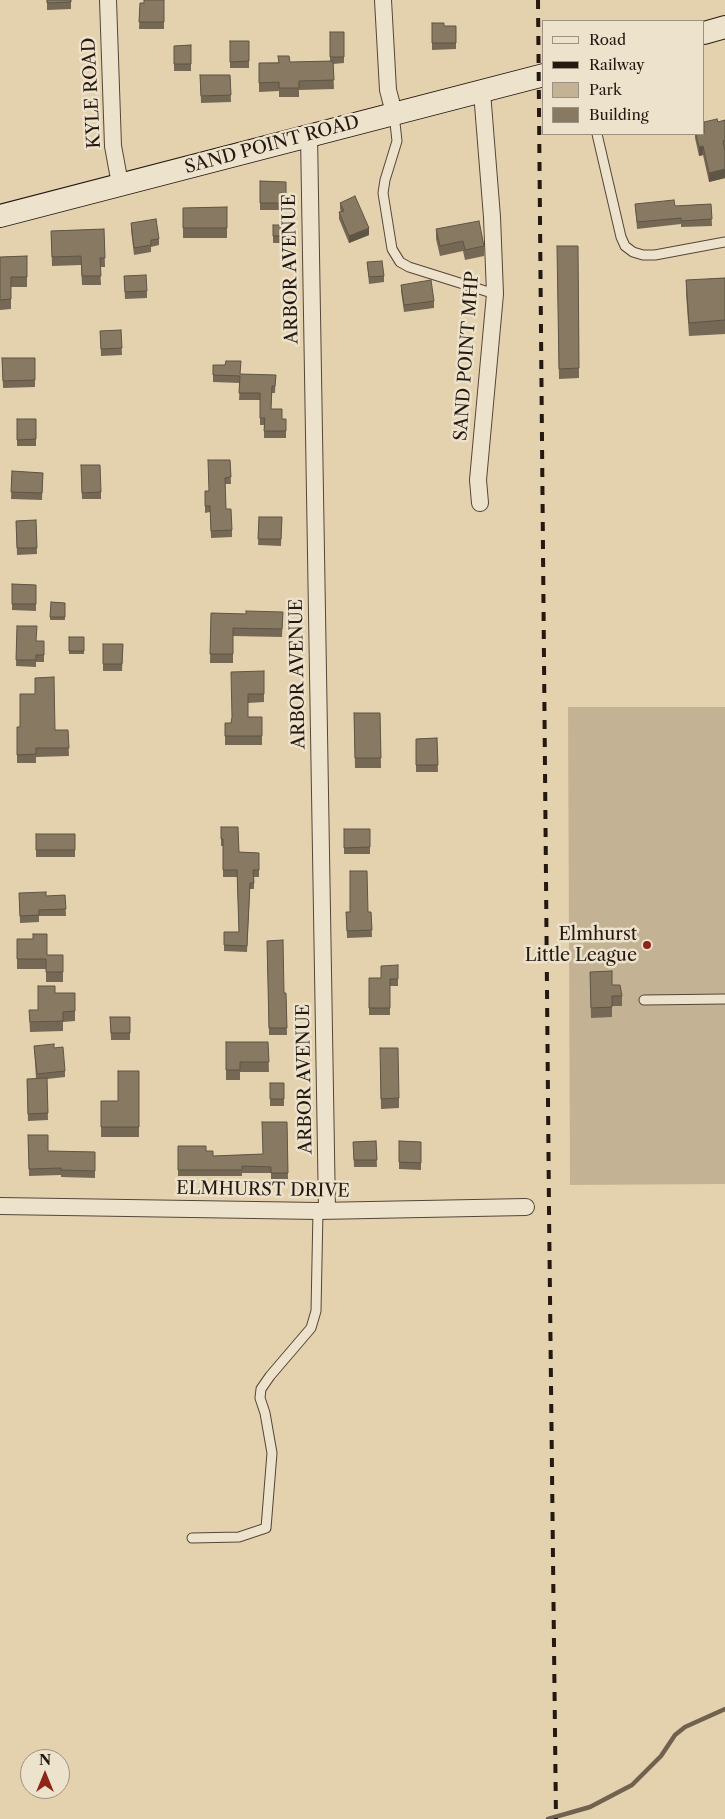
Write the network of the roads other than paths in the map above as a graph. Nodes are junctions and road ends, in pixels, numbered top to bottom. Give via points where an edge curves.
1 (108, 0) edge
2 (383, 0) edge
3 (725, 27) edge
4 (705, 33) edge
5 (542, 76) edge
6 (482, 92) junction
7 (394, 113) junction
8 (309, 135) junction
9 (598, 135) edge
10 (120, 184) junction
11 (0, 216) edge
12 (725, 242) edge
13 (495, 294) junction
14 (480, 503) dead end
15 (644, 1000) dead end
16 (725, 1000) edge
17 (0, 1201) edge
18 (526, 1207) dead end
19 (322, 1212) junction
20 (192, 1538) dead end

1 - 10 street, KYLE ROAD via 113,146
2 - 7 street via 388,90
3 - 4 street
5 - 6 street, SAND POINT ROAD
6 - 7 street, SAND POINT ROAD
6 - 13 street, SAND POINT MHP
7 - 8 street, SAND POINT ROAD
7 - 13 lane via 397,141 383,193 392,249 400,262 409,267
8 - 10 street, SAND POINT ROAD
8 - 19 street, ARBOR AVENUE
9 - 12 lane via 625,246 633,252 655,255
10 - 11 street, SAND POINT ROAD
13 - 14 street, SAND POINT MHP via 478,480
15 - 16 lane
17 - 19 street, ELMHURST DRIVE
18 - 19 street, ELMHURST DRIVE
19 - 20 lane via 316,1311 311,1328 261,1389 260,1398 272,1453 266,1528 239,1537

